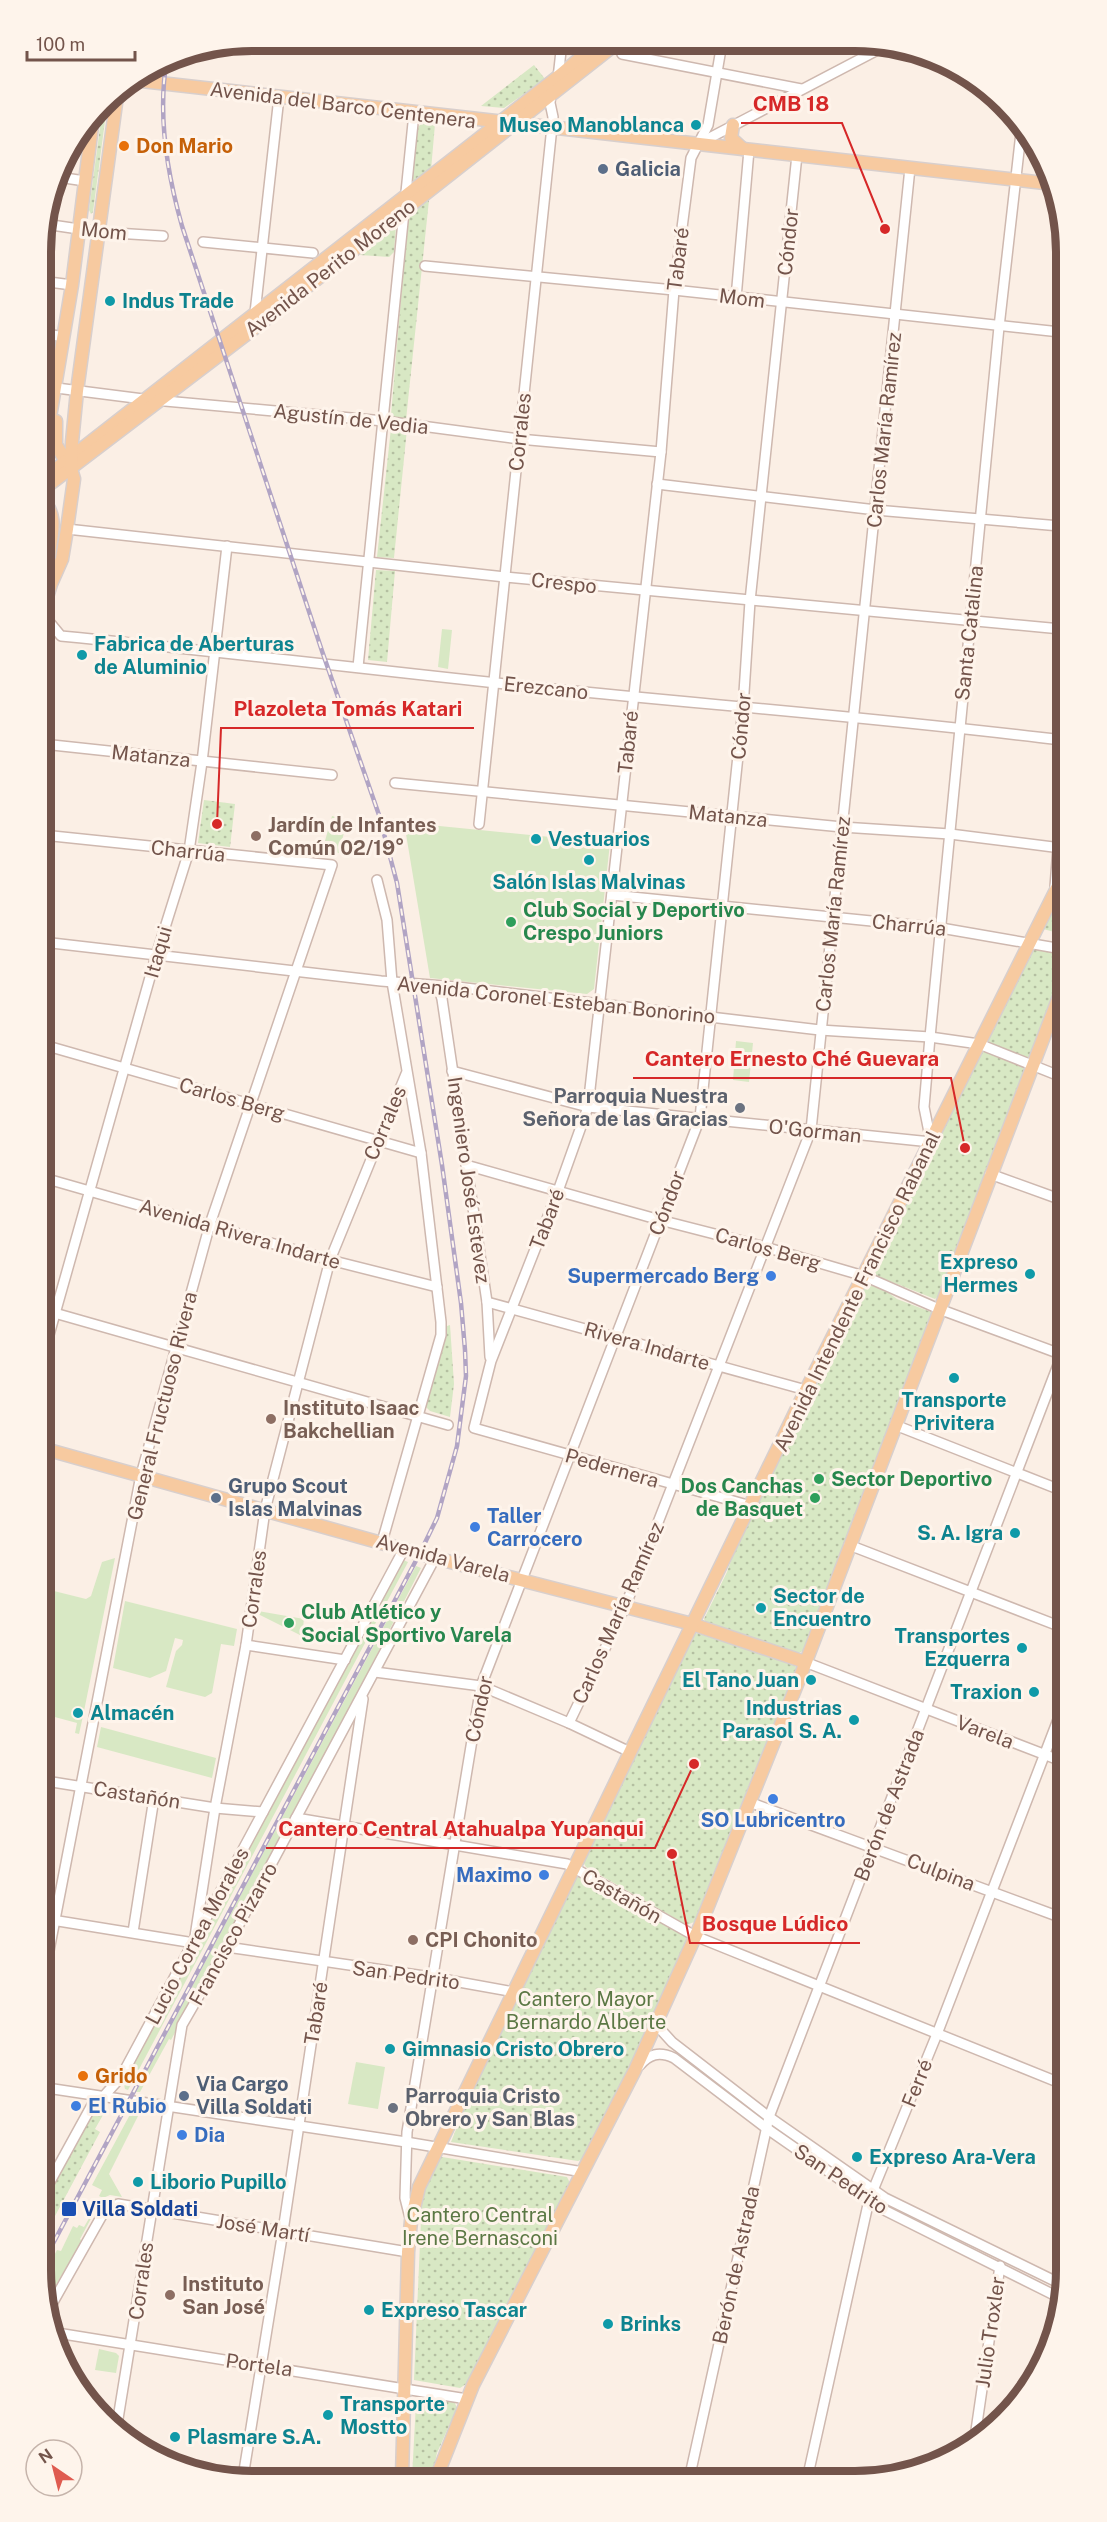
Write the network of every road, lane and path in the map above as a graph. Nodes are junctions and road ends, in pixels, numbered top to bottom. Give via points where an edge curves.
1 (562, 51) edge
2 (588, 51) edge
3 (615, 51) edge
4 (631, 51) edge
5 (721, 51) edge
6 (874, 52) edge
7 (718, 72) junction
8 (559, 76) junction
9 (146, 81) edge
10 (801, 89) junction
11 (551, 94) junction
12 (279, 97) junction
13 (116, 104) edge
14 (414, 113) junction
15 (498, 123) junction
16 (512, 124) junction
17 (733, 125) junction
18 (550, 128) junction
19 (86, 139) edge
20 (1020, 139) edge
21 (698, 144) junction
22 (746, 149) junction
23 (797, 155) junction
24 (910, 168) junction
25 (65, 178) edge
26 (1016, 179) junction
27 (85, 181) junction
28 (1043, 183) edge
29 (405, 195) junction
30 (403, 211) junction
31 (53, 225) edge
32 (79, 229) junction
33 (99, 232) junction
34 (163, 236) dead end
35 (203, 242) dead end
36 (263, 248) junction
37 (313, 253) dead end
38 (424, 266) dead end
39 (535, 277) junction
40 (51, 282) edge
41 (72, 285) junction
42 (674, 290) junction
43 (736, 298) junction
44 (782, 303) junction
45 (255, 313) junction
46 (896, 316) junction
47 (999, 327) junction
48 (1056, 332) edge
49 (51, 335) edge
50 (64, 337) junction
51 (51, 390) edge
52 (55, 391) junction
53 (78, 391) junction
54 (143, 399) junction
55 (161, 399) junction
56 (51, 414) edge
57 (384, 421) junction
58 (519, 439) junction
59 (661, 452) junction
60 (69, 462) junction
61 (51, 474) edge
62 (51, 481) edge
63 (657, 484) junction
64 (761, 497) junction
65 (876, 510) junction
66 (51, 512) edge
67 (981, 520) junction
68 (1056, 526) edge
69 (67, 529) junction
70 (51, 544) edge
71 (227, 546) junction
72 (370, 561) junction
73 (505, 577) junction
74 (51, 584) edge
75 (645, 591) junction
76 (750, 601) junction
77 (865, 612) junction
78 (970, 622) junction
79 (51, 624) edge
80 (1056, 629) edge
81 (215, 651) junction
82 (358, 667) junction
83 (494, 683) junction
84 (633, 697) junction
85 (743, 708) junction
86 (853, 719) junction
87 (959, 728) junction
88 (1056, 739) edge
89 (51, 745) edge
90 (202, 762) junction
91 (332, 775) dead end
92 (395, 783) dead end
93 (482, 791) junction
94 (621, 805) junction
95 (732, 816) junction
96 (478, 824) dead end
97 (842, 827) junction
98 (950, 834) junction
99 (51, 836) edge
100 (1056, 848) edge
101 (189, 851) junction
102 (332, 866) joint
103 (377, 880) dead end
104 (1056, 881) edge
105 (1055, 892) joint
106 (612, 895) junction
107 (722, 907) junction
108 (832, 917) junction
109 (941, 928) junction
110 (1031, 942) junction
111 (51, 943) edge
112 (1056, 948) edge
113 (156, 956) junction
114 (296, 971) junction
115 (392, 982) junction
116 (429, 985) junction
117 (457, 987) junction
118 (442, 999) junction
119 (1056, 1004) edge
120 (600, 1005) junction
121 (710, 1017) junction
122 (820, 1030) junction
123 (930, 1037) junction
124 (980, 1044) junction
125 (51, 1047) edge
126 (1032, 1065) junction
127 (125, 1069) junction
128 (452, 1071) junction
129 (406, 1074) junction
130 (1056, 1075) edge
131 (251, 1104) junction
132 (588, 1107) junction
133 (700, 1119) junction
134 (811, 1130) junction
135 (377, 1141) junction
136 (931, 1142) junction
137 (421, 1153) junction
138 (466, 1165) junction
139 (990, 1173) junction
140 (51, 1180) edge
141 (89, 1190) junction
142 (558, 1191) junction
143 (1056, 1198) edge
144 (660, 1220) junction
145 (210, 1224) junction
146 (765, 1247) junction
147 (330, 1260) junction
148 (867, 1278) junction
149 (437, 1287) junction
150 (487, 1302) junction
151 (512, 1308) junction
152 (939, 1309) junction
153 (51, 1312) edge
154 (55, 1313) junction
155 (51, 1327) edge
156 (614, 1337) junction
157 (175, 1348) junction
158 (1056, 1351) edge
159 (491, 1361) junction
160 (719, 1366) junction
161 (1056, 1372) edge
162 (296, 1384) junction
163 (806, 1390) junction
164 (418, 1416) junction
165 (448, 1425) dead end
166 (895, 1425) junction
167 (474, 1428) joint
168 (51, 1451) edge
169 (568, 1456) junction
170 (1016, 1473) junction
171 (141, 1475) junction
172 (672, 1485) junction
173 (1056, 1488) edge
174 (751, 1506) junction
175 (265, 1510) junction
176 (382, 1542) junction
177 (849, 1545) junction
178 (404, 1549) junction
179 (435, 1558) junction
180 (521, 1580) junction
181 (970, 1592) junction
182 (625, 1607) junction
183 (692, 1624) junction
184 (1056, 1625) edge
185 (246, 1645) junction
186 (345, 1660) junction
187 (805, 1662) junction
188 (375, 1672) junction
189 (481, 1686) junction
190 (364, 1690) junction
191 (925, 1709) junction
192 (569, 1722) junction
193 (1056, 1725) edge
194 (630, 1752) junction
195 (1045, 1755) junction
196 (1056, 1759) edge
197 (51, 1781) edge
198 (80, 1786) junction
199 (154, 1798) junction
200 (749, 1802) junction
201 (215, 1808) junction
202 (263, 1812) junction
203 (296, 1818) junction
204 (343, 1827) junction
205 (454, 1844) junction
206 (874, 1846) junction
207 (574, 1867) junction
208 (991, 1891) junction
209 (1056, 1916) edge
210 (51, 1920) edge
211 (133, 1932) junction
212 (695, 1936) junction
213 (194, 1943) junction
214 (227, 1947) junction
215 (324, 1963) junction
216 (431, 1977) junction
217 (820, 1988) junction
218 (513, 1992) junction
219 (659, 2020) junction
220 (182, 2025) joint
221 (937, 2034) junction
222 (635, 2070) junction
223 (1056, 2081) edge
224 (51, 2089) edge
225 (100, 2096) junction
226 (168, 2106) junction
227 (769, 2117) junction
228 (298, 2127) junction
229 (766, 2128) junction
230 (406, 2142) junction
231 (436, 2149) junction
232 (583, 2172) junction
233 (51, 2180) edge
234 (873, 2190) junction
235 (869, 2200) junction
236 (152, 2211) junction
237 (411, 2221) junction
238 (283, 2231) junction
239 (408, 2252) junction
240 (1004, 2257) junction
241 (998, 2268) junction
242 (1056, 2282) edge
243 (1054, 2295) edge
244 (54, 2301) edge
245 (62, 2334) edge
246 (130, 2345) junction
247 (259, 2366) junction
248 (406, 2388) junction
249 (467, 2399) junction
250 (118, 2420) edge
251 (976, 2430) edge
252 (244, 2471) edge
253 (402, 2471) edge
254 (439, 2471) edge
255 (691, 2471) edge
256 (809, 2471) edge

1 - 8 street, Corrales
2 - 8 main road, Avenida Perito Moreno
3 - 11 main road, Avenida Perito Moreno
4 - 7 street
5 - 7 street, Tabaré
6 - 10 street
7 - 10 street
7 - 21 street, Tabaré via 708,125
8 - 11 street, Corrales
8 - 15 main road, Avenida Perito Moreno
9 - 12 main road, Avenida del Barco Centenera
10 - 17 street
11 - 16 main road, Avenida Perito Moreno
11 - 18 street, Corrales
12 - 14 main road, Avenida del Barco Centenera
12 - 36 street
13 - 33 main road
14 - 15 main road, Avenida del Barco Centenera
14 - 29 street
15 - 16 main road, Avenida del Barco Centenera
15 - 29 main road, Avenida Perito Moreno
16 - 18 main road, Avenida del Barco Centenera
16 - 30 main road, Avenida Perito Moreno
17 - 21 street
17 - 22 main road via 731,138
18 - 21 main road, Avenida del Barco Centenera
18 - 39 street, Corrales
19 - 27 main road
20 - 26 street, Santa Catalina
21 - 22 main road, Avenida del Barco Centenera
21 - 42 street, Tabaré via 691,158
22 - 23 main road, Avenida del Barco Centenera
22 - 43 street
23 - 24 main road, Avenida del Barco Centenera
23 - 44 street, Cóndor
24 - 26 main road, Avenida del Barco Centenera
24 - 46 street, Carlos María Ramírez
25 - 27 street
26 - 28 main road, Avenida del Barco Centenera
26 - 47 street, Santa Catalina
27 - 32 main road
29 - 30 street
29 - 45 main road, Avenida Perito Moreno
30 - 55 main road, Avenida Perito Moreno
30 - 57 street
31 - 32 street, Mom
32 - 33 street, Mom
32 - 41 main road
33 - 34 street, Mom
33 - 53 main road
35 - 36 street
36 - 37 street
36 - 45 street
38 - 39 street, Mom
39 - 42 street, Mom
39 - 58 street, Corrales
40 - 41 street
41 - 50 main road
42 - 43 street, Mom
42 - 59 street, Tabaré
43 - 44 street, Mom
44 - 46 street, Mom
44 - 64 street, Cóndor
45 - 54 main road, Avenida Perito Moreno
46 - 47 street, Mom
46 - 65 street, Carlos María Ramírez
47 - 48 street, Mom
47 - 67 street, Santa Catalina
49 - 50 street
50 - 52 main road
51 - 52 street, Agustín de Vedia
52 - 53 street, Agustín de Vedia
52 - 56 main road
52 - 60 main road via 56,445
53 - 54 street, Agustín de Vedia
53 - 60 main road
54 - 55 street, Agustín de Vedia
54 - 60 main road, Avenida Perito Moreno
55 - 57 street, Agustín de Vedia
55 - 60 main road, Avenida Perito Moreno
57 - 58 street, Agustín de Vedia
57 - 72 street
58 - 59 street, Agustín de Vedia
58 - 73 street, Corrales
59 - 63 street, Tabaré
60 - 61 main road, Avenida Perito Moreno
60 - 62 main road, Avenida Perito Moreno
60 - 69 main road via 74,479
63 - 64 street
63 - 75 street, Tabaré
64 - 65 street
64 - 76 street, Cóndor
65 - 67 street
65 - 77 street, Carlos María Ramírez
66 - 70 main road
67 - 68 street
67 - 78 street, Santa Catalina
69 - 71 street, Crespo
69 - 74 main road via 62,559
71 - 72 street, Crespo
71 - 81 street, Itaqui
72 - 73 street, Crespo
72 - 82 street
73 - 75 street, Crespo
73 - 83 street, Corrales
75 - 76 street, Crespo
75 - 84 street, Tabaré
76 - 77 street, Crespo
76 - 85 street, Cóndor
77 - 78 street, Crespo
77 - 86 street, Carlos María Ramírez
78 - 80 street, Crespo
78 - 87 street, Santa Catalina
79 - 81 street, Erezcano via 61,636
81 - 82 street, Erezcano
81 - 90 street, Itaqui
82 - 83 street, Erezcano
83 - 84 street, Erezcano
83 - 93 street, Corrales
84 - 85 street, Erezcano
84 - 94 street, Tabaré
85 - 86 street, Erezcano
85 - 95 street, Cóndor
86 - 87 street, Erezcano
86 - 97 street, Carlos María Ramírez
87 - 88 street, Erezcano
87 - 98 street, Santa Catalina
89 - 90 street, Matanza
90 - 91 street, Matanza
90 - 101 street, Itaqui
92 - 93 street, Matanza
93 - 94 street, Matanza
93 - 96 street, Corrales
94 - 95 street, Matanza
94 - 106 street, Tabaré
95 - 97 street, Matanza
95 - 107 street, Cóndor
97 - 98 street, Matanza
97 - 108 street, Carlos María Ramírez
98 - 100 street, Matanza
98 - 109 street, Santa Catalina
99 - 101 street, Charrúa
101 - 102 street, Charrúa
101 - 113 street, Itaqui
102 - 114 street, General Fructuoso Rivera
103 - 115 street via 387,920
104 - 105 street
105 - 110 main road, Avenida Intendente Francisco Rabanal
106 - 107 street, Charrúa
106 - 120 street, Tabaré
107 - 108 street, Charrúa
107 - 121 street, Cóndor
108 - 109 street, Charrúa
108 - 122 street, Carlos María Ramírez
109 - 110 street, Charrúa
109 - 123 street, Santa Catalina
110 - 112 street, Charrúa
110 - 124 main road, Avenida Intendente Francisco Rabanal
111 - 113 street, Avenida Coronel Esteban Bonorino
113 - 114 street, Avenida Coronel Esteban Bonorino
113 - 127 street, Itaqui
114 - 115 street, Avenida Coronel Esteban Bonorino
114 - 131 street, General Fructuoso Rivera
115 - 116 street, Avenida Coronel Esteban Bonorino
115 - 129 street
116 - 117 street, Avenida Coronel Esteban Bonorino
116 - 118 street via 440,992
117 - 118 street
117 - 120 street, Avenida Coronel Esteban Bonorino
118 - 128 street, Ingeniero José Estevez
119 - 126 main road
120 - 121 street, Avenida Coronel Esteban Bonorino
120 - 132 street, Tabaré
121 - 122 street, Avenida Coronel Esteban Bonorino
121 - 133 street, Cóndor
122 - 123 street, Avenida Coronel Esteban Bonorino
122 - 134 street, Carlos María Ramírez
123 - 124 street, Avenida Coronel Esteban Bonorino
123 - 136 street, Santa Catalina via 924,1107
124 - 126 street, Avenida Coronel Esteban Bonorino
124 - 136 main road, Avenida Intendente Francisco Rabanal
125 - 127 street, Carlos Berg
126 - 130 street, Avenida Coronel Esteban Bonorino
126 - 139 main road
127 - 131 street, Carlos Berg
127 - 141 street, Itaqui
128 - 132 street, O'Gorman
128 - 138 street, Ingeniero José Estevez
129 - 135 street, Corrales
129 - 137 street
131 - 135 street, Carlos Berg
131 - 145 street, General Fructuoso Rivera
132 - 133 street, O'Gorman
132 - 142 street, Tabaré
133 - 134 street, O'Gorman
133 - 144 street, Cóndor
134 - 136 street, O'Gorman
134 - 146 street, Carlos María Ramírez
135 - 137 street, Carlos Berg
135 - 147 street, Corrales
136 - 148 main road, Avenida Intendente Francisco Rabanal
137 - 149 street
138 - 142 street, Carlos Berg
138 - 150 street, Ingeniero José Estevez
139 - 143 street
139 - 152 main road
140 - 141 street, Avenida Rivera Indarte
141 - 145 street, Avenida Rivera Indarte
141 - 154 street, Itaqui
142 - 144 street, Carlos Berg
142 - 151 street, Tabaré
144 - 146 street, Carlos Berg
144 - 156 street, Cóndor
145 - 147 street, Avenida Rivera Indarte
145 - 157 street, General Fructuoso Rivera
146 - 148 street, Carlos Berg
146 - 160 street, Carlos María Ramírez
147 - 149 street, Avenida Rivera Indarte
147 - 162 street, Corrales
148 - 152 street, Carlos Berg
148 - 163 main road, Avenida Intendente Francisco Rabanal
149 - 164 street via 441,1335
150 - 151 street, Rivera Indarte
150 - 159 street, Ingeniero José Estevez
151 - 156 street, Rivera Indarte
151 - 159 street, Tabaré
152 - 158 street, Carlos Berg
152 - 166 main road
153 - 154 street
154 - 155 street, Itaqui
154 - 157 street
156 - 160 street, Rivera Indarte
156 - 169 street, Cóndor
157 - 162 street
157 - 171 street, General Fructuoso Rivera
159 - 167 street, Tabaré
160 - 163 street, Rivera Indarte
160 - 172 street, Carlos María Ramírez
161 - 170 street, Berón de Astrada
162 - 164 street
162 - 175 street, Corrales
163 - 174 main road, Avenida Intendente Francisco Rabanal
164 - 165 street
164 - 176 street
166 - 170 street
166 - 177 main road
167 - 169 street, Pedernera
168 - 171 main road, Avenida Varela
169 - 172 street, Pedernera
169 - 180 street, Cóndor
170 - 173 street
170 - 181 street, Berón de Astrada
171 - 175 main road, Avenida Varela
171 - 198 street, General Fructuoso Rivera
172 - 174 street, Pedernera
172 - 182 street, Carlos María Ramírez
174 - 183 main road, Avenida Intendente Francisco Rabanal
175 - 176 main road, Avenida Varela
175 - 185 street, Corrales
176 - 178 main road, Avenida Varela
177 - 181 street
177 - 187 main road
178 - 179 main road, Avenida Varela
178 - 186 street, Lucio Correa Morales
179 - 180 main road, Avenida Varela
179 - 188 street, Francisco Pizarro
180 - 182 main road, Avenida Varela
180 - 189 street, Cóndor
181 - 184 street
181 - 191 street, Berón de Astrada
182 - 183 main road, Avenida Varela
182 - 192 street, Carlos María Ramírez
183 - 187 main road, Avenida Varela
183 - 194 main road, Avenida Intendente Francisco Rabanal
185 - 186 street
185 - 201 street, Corrales
186 - 202 street, Lucio Correa Morales
187 - 191 street, Varela
187 - 200 main road
188 - 189 street
188 - 190 street, Francisco Pizarro
189 - 192 street
189 - 205 street, Cóndor
190 - 203 street, Francisco Pizarro
190 - 204 street, Tabaré
191 - 195 street, Varela
191 - 206 street, Berón de Astrada
192 - 194 street
193 - 195 street, Ferré
194 - 207 main road, Avenida Intendente Francisco Rabanal
195 - 196 street, Varela
195 - 208 street, Ferré
197 - 198 street, Castañón
198 - 199 street, Castañón
198 - 210 street, General Fructuoso Rivera
199 - 201 street, Castañón
199 - 211 street
200 - 206 street, Culpina
200 - 212 main road
201 - 202 street, Castañón
201 - 213 street, Corrales
202 - 213 street, Lucio Correa Morales
203 - 204 street, Castañón
203 - 214 street, Francisco Pizarro
204 - 205 street, Castañón
204 - 215 street, Tabaré
205 - 207 street, Castañón
205 - 216 street, Cóndor
206 - 208 street, Culpina
206 - 217 street, Berón de Astrada
207 - 212 street, Castañón
207 - 218 main road, Avenida Intendente Francisco Rabanal
208 - 209 street, Culpina
208 - 221 street, Ferré
210 - 211 street
211 - 213 street
212 - 217 street, Castañón
212 - 219 main road
213 - 225 street, Lucio Correa Morales via 121,2077
214 - 215 street, San Pedrito
214 - 220 street, Francisco Pizarro
215 - 216 street, San Pedrito
215 - 228 street, Tabaré
216 - 218 street, San Pedrito
216 - 230 street, Cóndor
217 - 221 street, Castañón
217 - 227 street, Berón de Astrada
218 - 231 main road, Avenida Intendente Francisco Rabanal
219 - 222 main road
219 - 227 street, San Pedrito via 662,2031 672,2042
220 - 226 street, Corrales
221 - 223 street, Castañón
221 - 234 street, Ferré
222 - 229 street, San Pedrito via 649,2057 665,2054
222 - 232 main road
224 - 225 street
225 - 226 street
225 - 233 street, Lucio Correa Morales
226 - 228 street
226 - 236 street, Corrales
227 - 229 street, Berón de Astrada
227 - 234 street, San Pedrito
228 - 230 street
228 - 238 street, Tabaré
229 - 235 street, San Pedrito
229 - 255 street, Berón de Astrada
230 - 231 street
230 - 237 street, Cóndor via 405,2198
231 - 232 street
231 - 237 main road, Avenida Intendente Francisco Rabanal via 419,2187
232 - 249 main road
234 - 235 street, Ferré
234 - 240 street, San Pedrito
235 - 241 street, San Pedrito
235 - 256 street, Ferré
236 - 238 street, José Martí
236 - 244 street, José Martí via 118,2204 105,2210
236 - 246 street, Corrales
237 - 239 main road, Avenida Intendente Francisco Rabanal
238 - 239 street, José Martí
238 - 247 street, Tabaré
239 - 248 main road, Avenida Intendente Francisco Rabanal
240 - 241 street, Julio Troxler
240 - 242 street, San Pedrito
241 - 243 street, San Pedrito
241 - 251 street, Julio Troxler
245 - 246 street, Portela
246 - 247 street, Portela
246 - 250 street, Corrales
247 - 248 street, Portela
247 - 252 street, Tabaré
248 - 249 street, Portela
248 - 253 main road, Avenida Intendente Francisco Rabanal
249 - 254 main road

